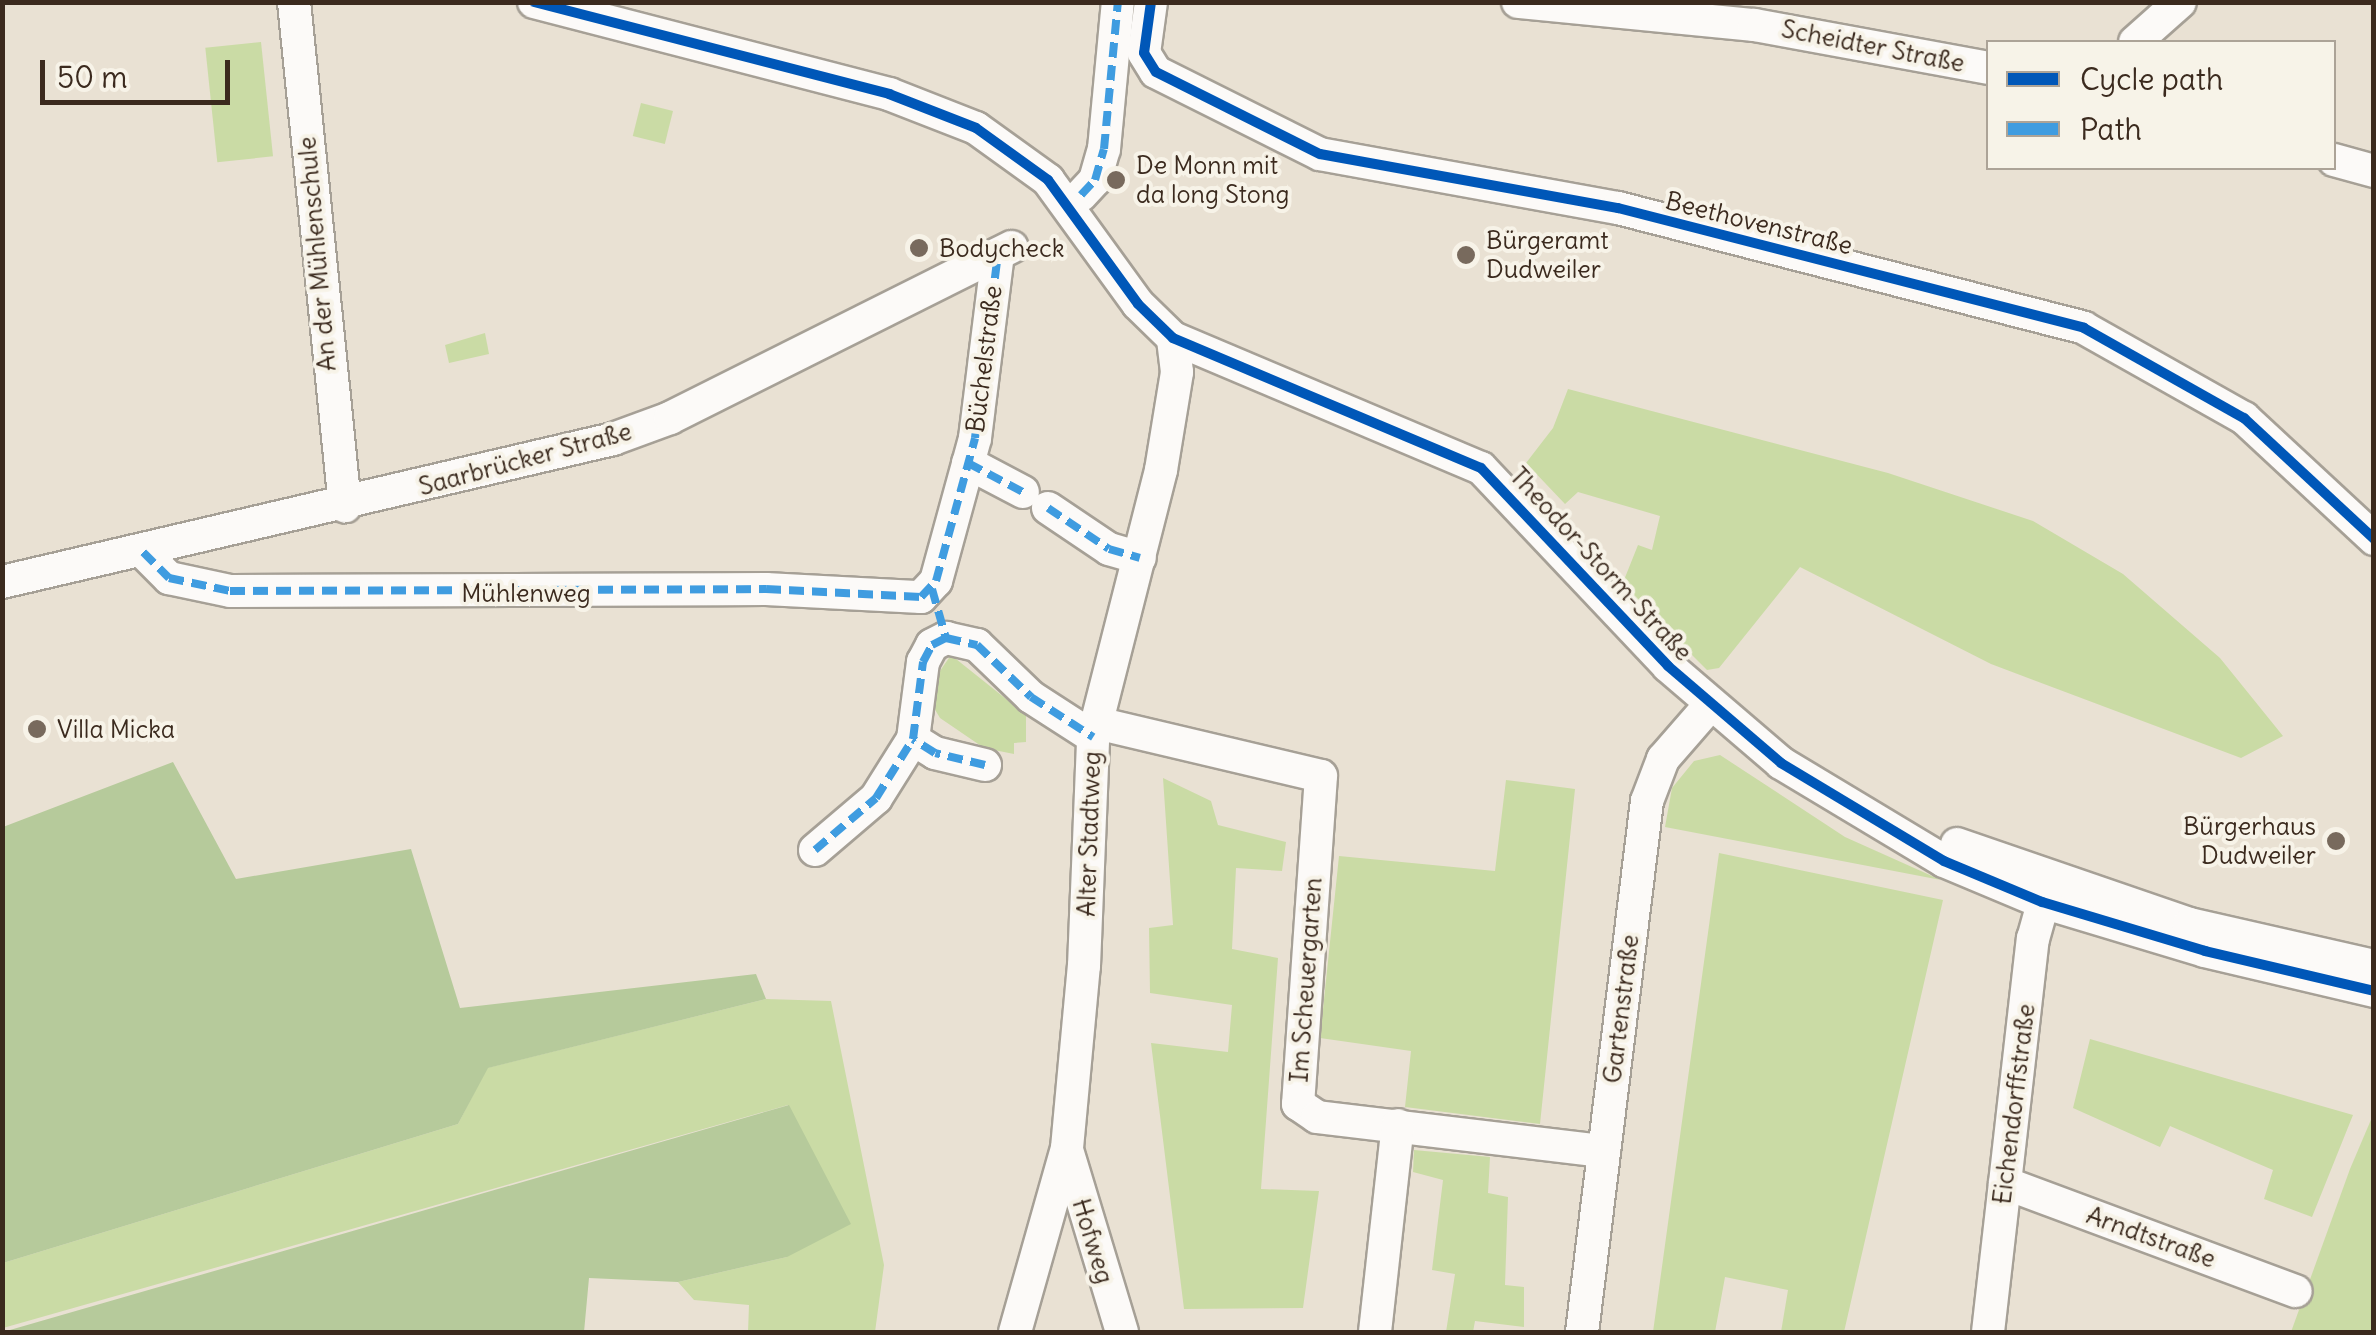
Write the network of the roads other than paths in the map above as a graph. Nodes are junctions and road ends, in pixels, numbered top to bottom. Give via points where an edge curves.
1 (294, 2) edge
2 (534, 2) edge
3 (1118, 2) edge
4 (1152, 2) edge
5 (1518, 2) edge
6 (2180, 2) edge
7 (2137, 40) edge
8 (1986, 68) edge
9 (2336, 161) edge
10 (2374, 171) edge
11 (1082, 195) dead end
12 (1006, 250) joint
13 (1174, 338) junction
14 (968, 463) junction
15 (344, 506) junction
16 (2374, 539) edge
17 (143, 552) junction
18 (1140, 558) junction
19 (2, 582) edge
20 (927, 593) junction
21 (946, 638) junction
22 (1710, 705) junction
23 (1095, 730) junction
24 (913, 739) junction
25 (985, 765) dead end
26 (815, 850) dead end
27 (2046, 890) junction
28 (2374, 966) edge
29 (2374, 991) edge
30 (1398, 1125) junction
31 (1067, 1148) junction
32 (1604, 1151) junction
33 (2005, 1183) junction
34 (2296, 1291) dead end
35 (1015, 1332) edge
36 (1122, 1332) edge
37 (1375, 1332) edge
38 (1582, 1332) edge
39 (1988, 1332) edge

1 - 15 street, An der Mühlenschule
2 - 13 street, Theodor-Storm-Straße via 889,94 976,128 1048,180 1138,304
3 - 11 street via 1104,149 1095,180
4 - 16 street, Beethovenstraße via 1148,65 1270,133 1357,164 1618,208 2084,328 2244,418
5 - 8 street, Scheidter Straße via 1754,24
6 - 7 street
9 - 10 street
12 - 14 street, Büchelstraße
12 - 15 street, Saarbrücker Straße via 670,418 551,456
13 - 18 street, Alter Stadtweg via 1174,400
13 - 22 street, Theodor-Storm-Straße via 1481,468
14 - 18 street, Büchelstraße via 1110,549
14 - 20 street, Büchelstraße
15 - 17 street, Saarbrücker Straße
17 - 19 street, Saarbrücker Straße
17 - 20 street, Mühlenweg via 168,578 230,591
18 - 23 street, Alter Stadtweg
20 - 21 street
21 - 23 street via 978,646 1031,697
21 - 24 street via 932,645 923,662
22 - 27 street, Theodor-Storm-Straße via 1781,763 1944,861
22 - 32 street, Gartenstraße via 1663,759 1646,801
23 - 30 street, Im Scheuergarten via 1321,776 1298,1104 1316,1117
23 - 31 street, Alter Stadtweg
24 - 25 street via 935,753
24 - 26 street via 876,798
27 - 28 street, Theodor-Storm-Straße
27 - 29 street, Theodor-Storm-Straße via 2205,952
27 - 33 street, Eichendorffstraße
30 - 32 street, Im Scheuergarten
30 - 37 street
31 - 35 street, Alter Stadtweg
31 - 36 street, Hofweg
32 - 38 street, Gartenstraße
33 - 34 street, Arndtstraße
33 - 39 street, Eichendorffstraße

